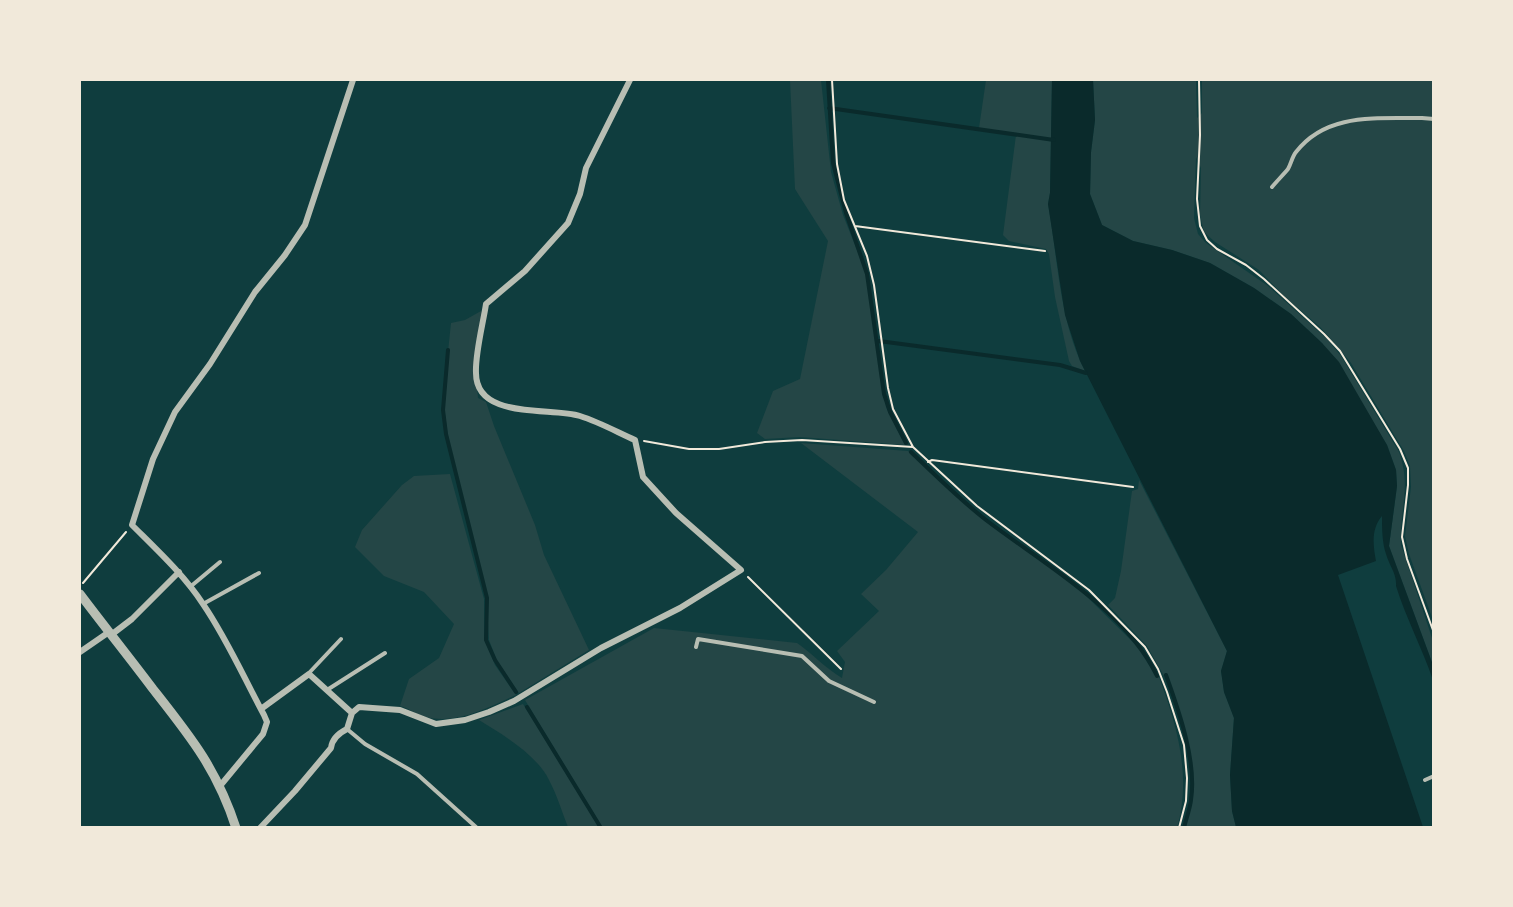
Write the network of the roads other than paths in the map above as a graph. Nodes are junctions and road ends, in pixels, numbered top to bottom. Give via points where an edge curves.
1 (353, 80) edge
2 (630, 80) edge
3 (1434, 119) edge
4 (1272, 187) dead end
5 (220, 562) dead end
6 (179, 573) junction
7 (259, 573) dead end
8 (190, 587) junction
9 (80, 594) edge
10 (203, 604) junction
11 (110, 634) junction
12 (341, 639) dead end
13 (696, 647) dead end
14 (80, 652) edge
15 (386, 653) dead end
16 (309, 674) junction
17 (327, 690) junction
18 (874, 702) dead end
19 (261, 708) junction
20 (351, 713) junction
21 (346, 729) junction
22 (1434, 776) edge
23 (1425, 780) dead end
24 (220, 786) junction
25 (236, 828) edge
26 (260, 828) edge
27 (477, 828) edge

1 - 6 street via 305,225 175,412 153,459 132,525
2 - 20 street via 586,168 568,223 525,271 486,304 476,374 489,400 505,407 579,416 635,440 643,477 676,513 741,570 680,608 489,712 436,724 400,710 359,707
3 - 4 lane via 1346,121 1325,127 1294,154
5 - 8 lane
6 - 8 street
6 - 11 street via 132,619
7 - 10 lane
8 - 10 street
9 - 11 street
10 - 19 street
11 - 14 street
11 - 24 street via 195,742
12 - 16 lane
13 - 18 lane via 698,639 802,656 829,681
15 - 17 lane
16 - 17 street
16 - 19 street
17 - 20 street
19 - 24 street via 267,722 263,734
20 - 21 street
21 - 26 street
21 - 27 lane via 417,774
22 - 23 lane
24 - 25 street

